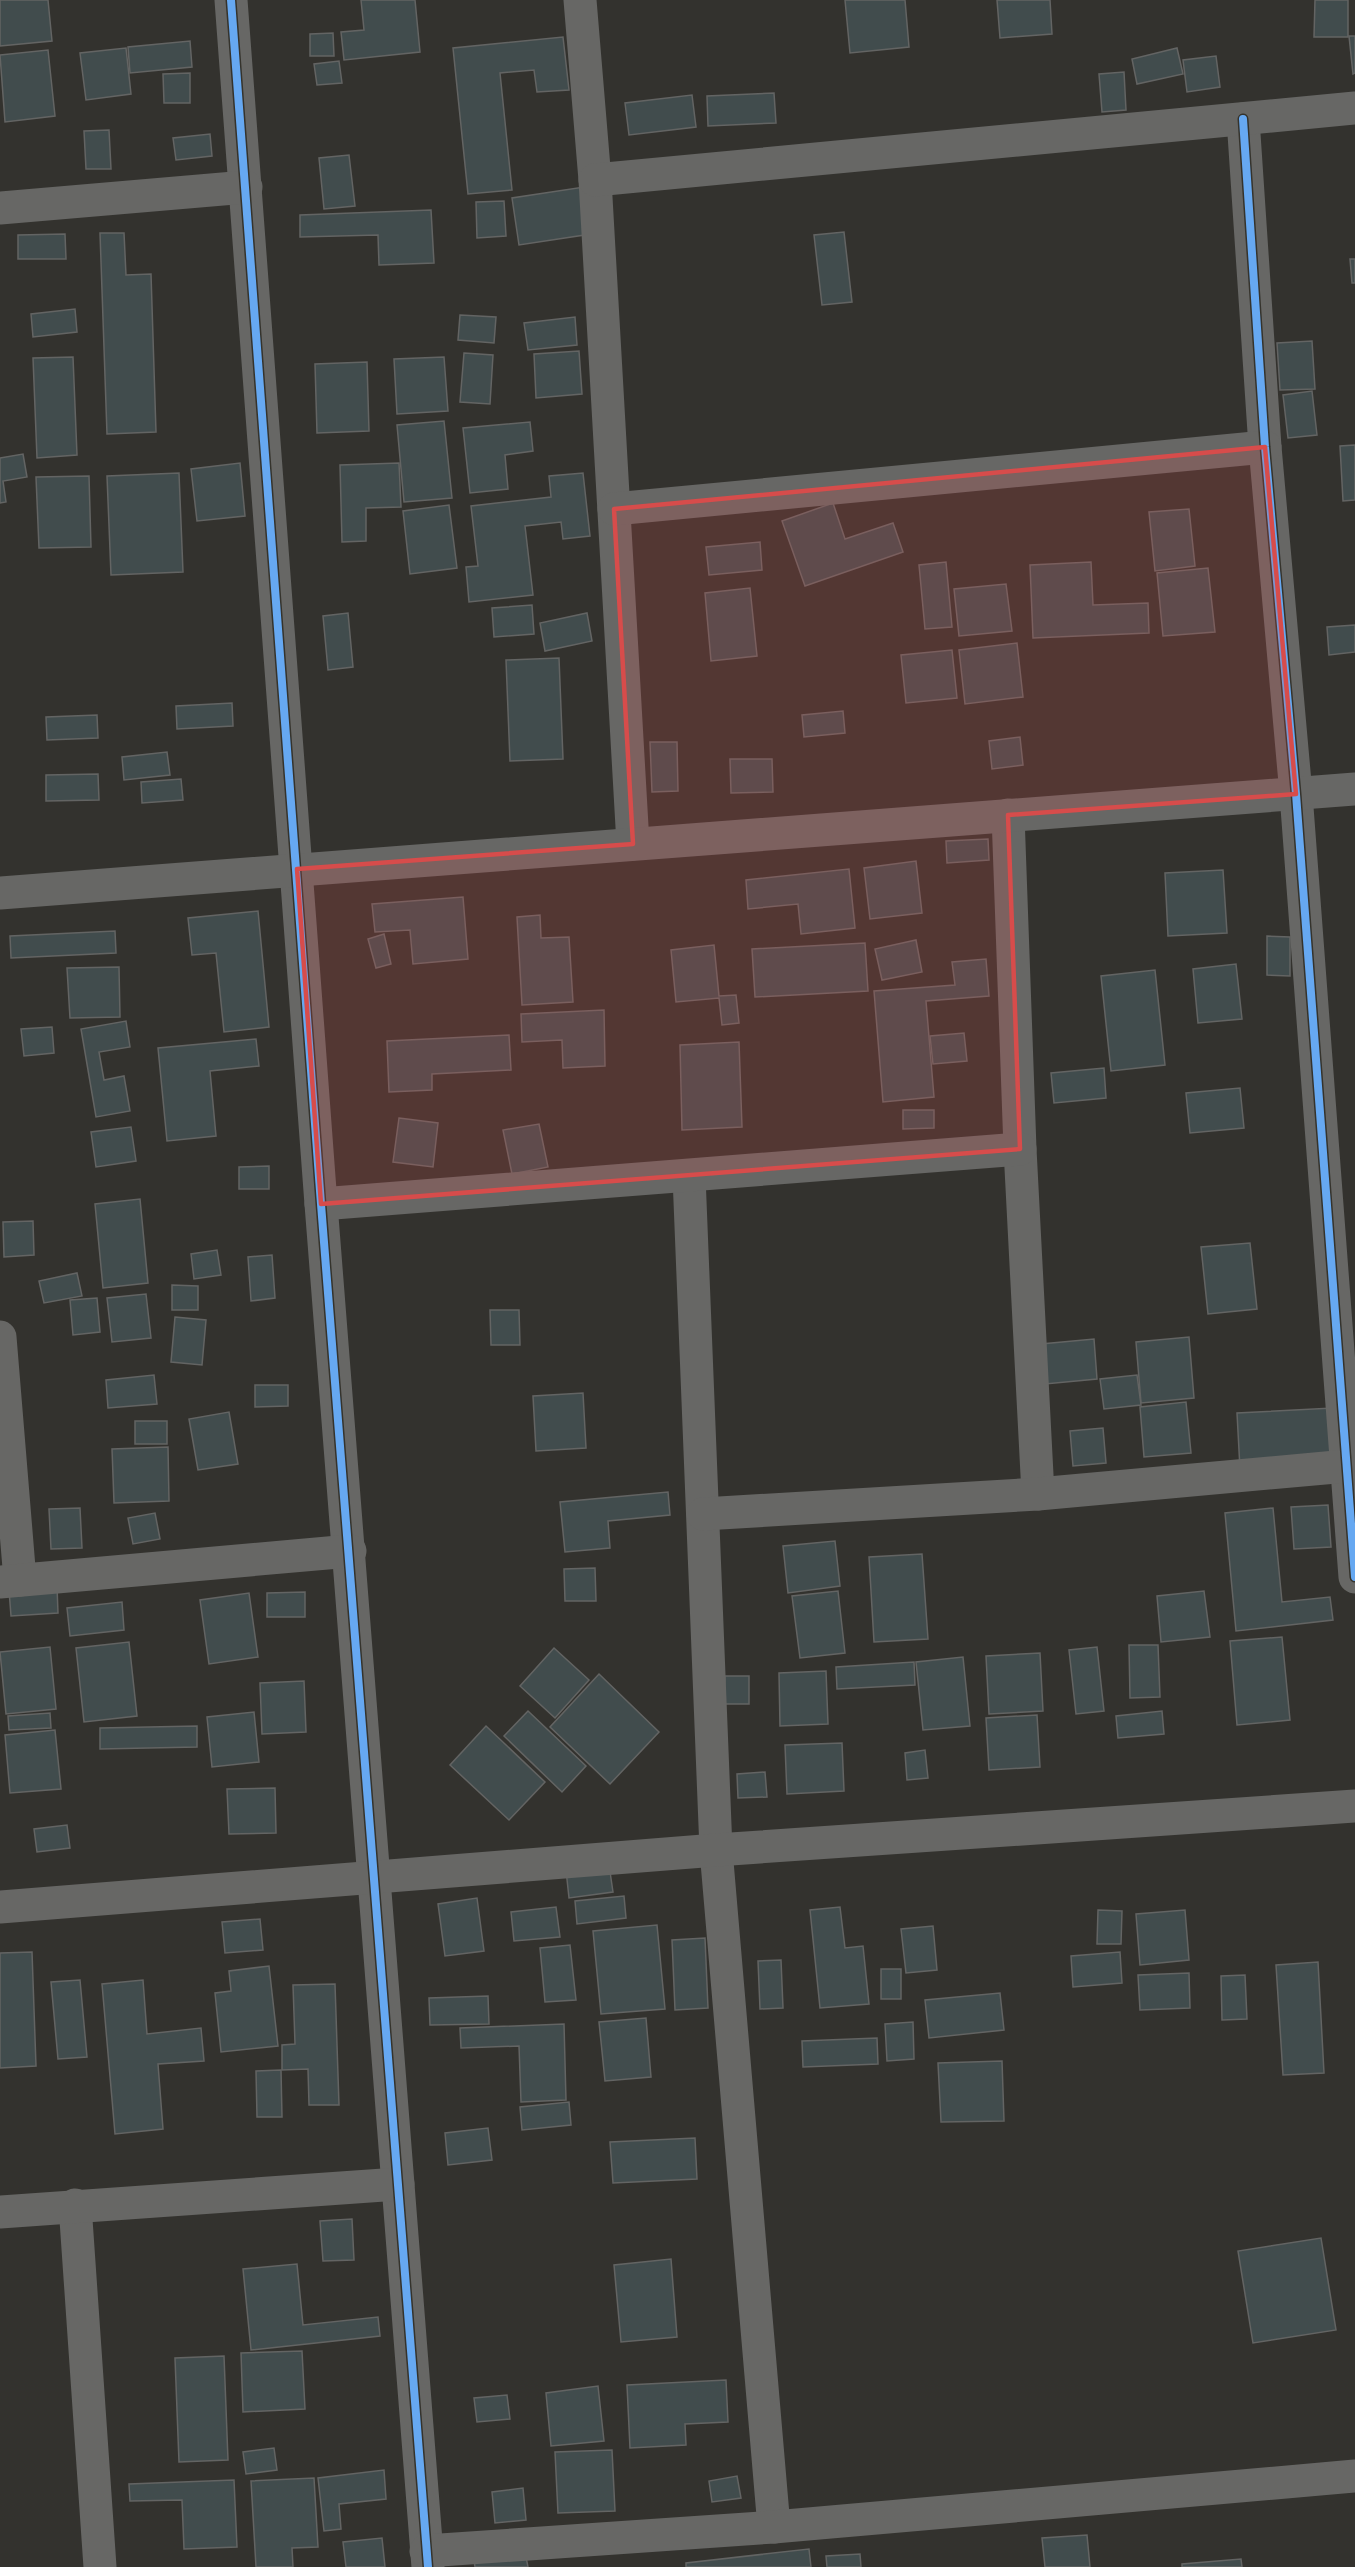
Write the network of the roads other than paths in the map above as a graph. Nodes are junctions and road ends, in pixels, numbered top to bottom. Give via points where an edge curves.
1 (231, 0) edge
2 (580, 0) edge
3 (1355, 108) edge
4 (1243, 119) junction
5 (596, 180) junction
6 (246, 187) junction
7 (0, 208) edge
8 (1265, 447) junction
9 (614, 509) junction
10 (1355, 789) edge
11 (1296, 794) junction
12 (1008, 815) junction
13 (633, 844) junction
14 (297, 869) junction
15 (0, 893) edge
16 (1020, 1149) junction
17 (689, 1176) junction
18 (321, 1204) junction
19 (0, 1337) edge
20 (1347, 1466) junction
21 (1038, 1494) junction
22 (703, 1514) junction
23 (350, 1551) junction
24 (1355, 1577) edge
25 (10, 1581) edge
26 (1355, 1806) edge
27 (716, 1850) junction
28 (375, 1879) junction
29 (0, 1907) edge
30 (398, 2184) junction
31 (75, 2205) junction
32 (0, 2212) edge
33 (1355, 2476) edge
34 (774, 2527) junction
35 (427, 2559) edge
36 (100, 2567) edge

1 - 6 street
2 - 5 street
3 - 4 street
4 - 5 street
4 - 8 street
5 - 9 street
6 - 7 street
6 - 14 street
8 - 9 street
8 - 11 street
9 - 13 street
10 - 11 street
11 - 12 street
11 - 20 street
12 - 13 street
12 - 16 street
13 - 14 street
14 - 15 street
14 - 18 street
16 - 17 street
16 - 21 street
17 - 18 street
17 - 22 street
18 - 23 street
19 - 25 street
20 - 21 street
20 - 24 street
21 - 22 street
22 - 27 street
23 - 25 street
23 - 28 street
26 - 27 street
27 - 28 street
27 - 34 street
28 - 29 street
28 - 30 street
30 - 31 street
30 - 35 street
31 - 32 street
31 - 36 street
33 - 34 street
34 - 35 street

